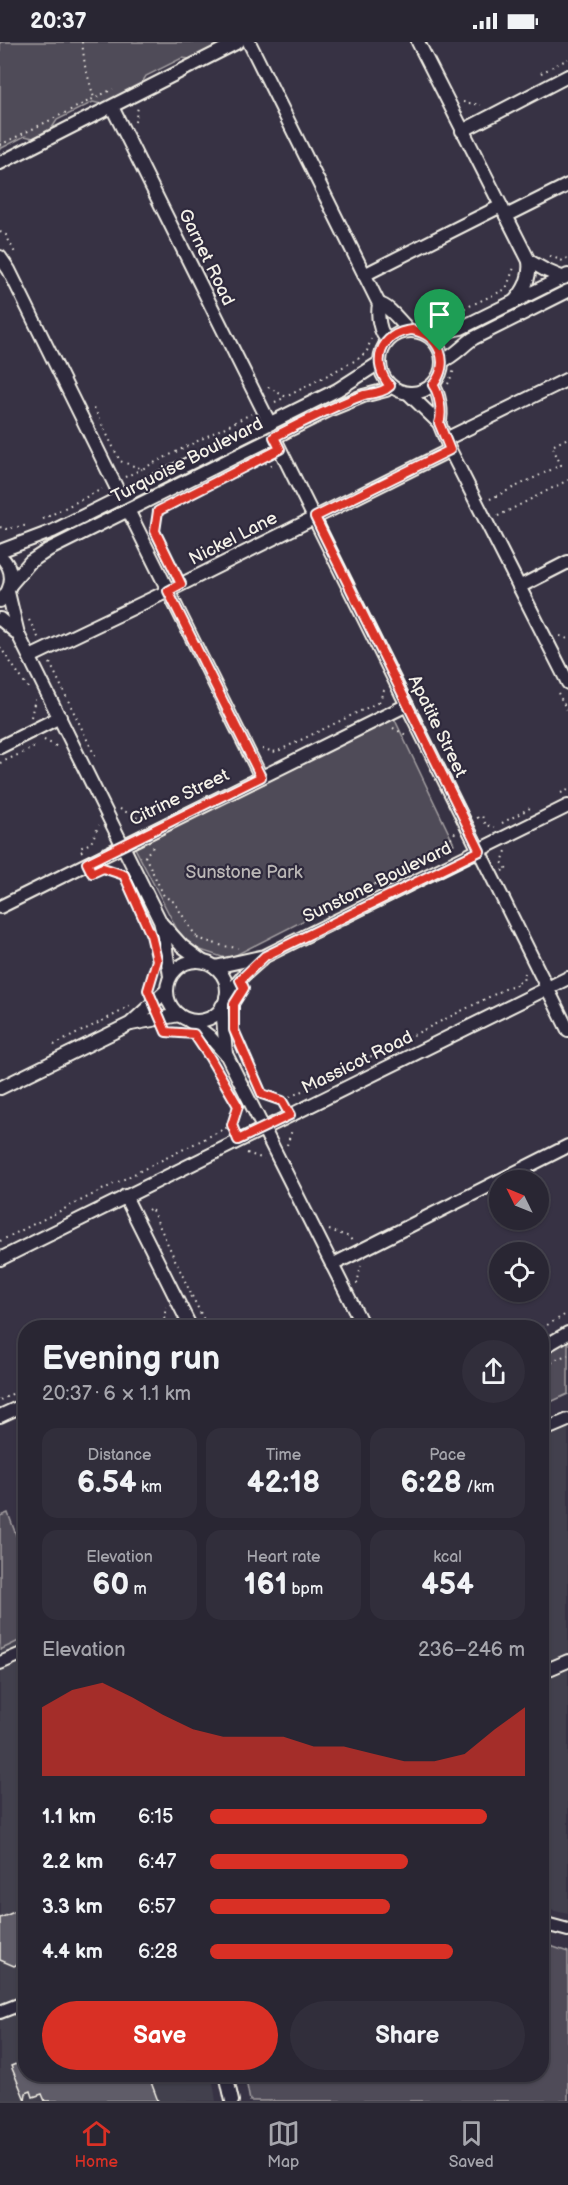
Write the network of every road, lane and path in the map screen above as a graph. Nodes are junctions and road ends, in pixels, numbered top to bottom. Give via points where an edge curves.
1 (82, 42) edge
2 (238, 42) edge
3 (249, 42) edge
4 (418, 42) edge
5 (568, 59) edge
6 (539, 74) dead end
7 (568, 76) edge
8 (121, 85) dead end
9 (94, 98) junction
10 (140, 101) dead end
11 (461, 101) dead end
12 (482, 105) dead end
13 (112, 106) junction
14 (140, 130) dead end
15 (462, 131) junction
16 (0, 146) edge
17 (0, 163) edge
18 (568, 185) edge
19 (503, 211) junction
20 (0, 232) edge
21 (542, 254) dead end
22 (0, 256) edge
23 (16, 256) dead end
24 (568, 258) edge
25 (529, 261) junction
26 (515, 266) dead end
27 (364, 275) junction
28 (566, 277) edge
29 (568, 291) edge
30 (514, 302) junction
31 (379, 304) junction
32 (445, 318) dead end
33 (404, 331) junction
34 (427, 335) junction
35 (388, 340) junction
36 (442, 361) junction
37 (379, 363) junction
38 (361, 365) dead end
39 (461, 365) dead end
40 (568, 379) edge
41 (433, 385) junction
42 (447, 385) dead end
43 (390, 386) junction
44 (267, 387) dead end
45 (409, 394) junction
46 (286, 397) junction
47 (89, 399) dead end
48 (262, 409) junction
49 (439, 423) junction
50 (270, 424) junction
51 (274, 437) junction
52 (568, 438) edge
53 (448, 444) junction
54 (280, 449) junction
55 (259, 460) dead end
56 (142, 469) junction
57 (568, 480) edge
58 (114, 483) junction
59 (121, 497) junction
60 (490, 499) dead end
61 (128, 510) junction
62 (498, 516) dead end
63 (315, 517) junction
64 (134, 523) junction
65 (0, 527) edge
66 (0, 553) edge
67 (568, 562) edge
68 (181, 584) junction
69 (519, 587) junction
70 (168, 591) junction
71 (6, 592) edge
72 (0, 619) edge
73 (30, 620) dead end
74 (18, 634) junction
75 (557, 635) dead end
76 (568, 639) edge
77 (0, 647) edge
78 (44, 650) junction
79 (30, 657) junction
80 (563, 660) edge
81 (568, 683) edge
82 (29, 689) dead end
83 (558, 691) dead end
84 (35, 697) dead end
85 (407, 705) junction
86 (568, 712) edge
87 (385, 716) junction
88 (31, 717) dead end
89 (60, 717) junction
90 (26, 734) junction
91 (410, 737) dead end
92 (0, 747) edge
93 (33, 748) junction
94 (62, 748) dead end
95 (262, 749) dead end
96 (0, 764) edge
97 (100, 767) dead end
98 (261, 777) junction
99 (568, 806) edge
100 (121, 810) dead end
101 (506, 820) dead end
102 (466, 824) junction
103 (99, 825) dead end
104 (147, 833) junction
105 (123, 845) junction
106 (480, 851) junction
107 (87, 863) junction
108 (103, 868) dead end
109 (124, 875) dead end
110 (0, 907) edge
111 (331, 907) dead end
112 (160, 921) junction
113 (197, 938) junction
114 (182, 946) junction
115 (223, 946) junction
116 (240, 948) dead end
117 (167, 954) junction
118 (265, 956) junction
119 (202, 961) junction
120 (232, 964) junction
121 (215, 967) junction
122 (170, 976) junction
123 (568, 978) edge
124 (515, 984) dead end
125 (547, 988) junction
126 (167, 990) junction
127 (138, 998) dead end
128 (224, 1001) junction
129 (153, 1003) junction
130 (184, 1018) junction
131 (160, 1019) junction
132 (130, 1024) junction
133 (568, 1030) edge
134 (184, 1034) dead end
135 (239, 1040) dead end
136 (50, 1047) dead end
137 (226, 1056) junction
138 (210, 1058) dead end
139 (221, 1077) dead end
140 (257, 1083) dead end
141 (0, 1088) edge
142 (262, 1094) dead end
143 (282, 1101) junction
144 (238, 1106) dead end
145 (290, 1115) junction
146 (232, 1125) junction
147 (263, 1128) junction
148 (238, 1140) junction
149 (287, 1145) dead end
150 (568, 1146) edge
151 (265, 1159) dead end
152 (125, 1196) junction
153 (326, 1229) dead end
154 (0, 1241) edge
155 (357, 1252) junction
156 (0, 1259) edge
157 (332, 1265) junction
158 (192, 1296) dead end
159 (568, 1313) edge
160 (185, 1320) edge
161 (204, 1320) edge
162 (360, 1320) edge
163 (549, 1324) edge
164 (568, 1333) edge
165 (549, 1344) edge
166 (568, 1355) edge
167 (549, 1365) edge
168 (18, 1392) edge
169 (0, 1400) edge
170 (18, 1408) edge
171 (0, 1416) edge
172 (568, 1420) edge
173 (549, 1428) edge
174 (18, 1655) edge
175 (568, 1661) edge
176 (0, 1662) edge
177 (549, 1669) edge
178 (549, 1925) edge
179 (568, 1930) edge
180 (18, 2005) edge
181 (0, 2012) edge
182 (228, 2082) edge
183 (232, 2101) edge

1 - 9 path
2 - 13 street
3 - 27 street
4 - 15 street
5 - 6 path
7 - 15 street
8 - 9 path
9 - 16 path
10 - 14 path via 135,120
11 - 12 path
13 - 17 street
13 - 48 street, Garnet Road
15 - 19 street
18 - 19 street
19 - 25 street
19 - 27 street
20 - 23 path via 6,235
21 - 24 path via 563,261
22 - 58 street
25 - 28 street
25 - 30 street via 529,277
26 - 32 path via 506,289
27 - 31 street
28 - 30 street
29 - 36 street via 474,338
30 - 34 street via 461,328
31 - 33 street via 384,304 405,326
31 - 35 street via 381,333
33 - 34 street
33 - 35 street
34 - 36 street via 435,342
35 - 37 street
36 - 41 street
37 - 43 street
37 - 50 street, Turquoise Boulevard via 338,390
38 - 46 path via 358,359
39 - 42 path via 453,371
40 - 53 street, Nickel Lane
41 - 45 street
41 - 49 street via 437,390
43 - 45 street
43 - 51 street, Turquoise Boulevard via 330,409
44 - 46 path
45 - 49 street
46 - 48 path
47 - 56 path via 120,461
48 - 50 street, Garnet Road
48 - 56 path
49 - 53 street
50 - 59 street, Turquoise Boulevard
51 - 54 street, Apatite Street
51 - 61 street, Turquoise Boulevard
52 - 60 path via 552,446 561,465
53 - 63 street, Nickel Lane
53 - 69 street
54 - 55 path
54 - 63 street, Apatite Street
56 - 58 path
57 - 62 path
58 - 59 street
58 - 65 path via 34,524
59 - 66 street, Turquoise Boulevard
61 - 64 street
61 - 71 street, Turquoise Boulevard via 37,556
63 - 68 street, Nickel Lane
63 - 85 street, Apatite Street
64 - 68 path via 158,511 155,531
64 - 70 street
66 - 71 street via 9,566
67 - 69 street
68 - 70 street, Nickel Lane
69 - 80 street
70 - 78 street, Nickel Lane
70 - 98 street
71 - 74 street
72 - 74 street
73 - 78 path
74 - 79 street
75 - 76 path
77 - 82 path
78 - 79 street, Nickel Lane
78 - 97 path
79 - 89 street
80 - 81 street
83 - 86 path
84 - 88 path
85 - 87 street, Citrine Street
85 - 102 street, Apatite Street
87 - 91 path via 390,726
87 - 95 path via 379,702 276,752
87 - 98 street, Citrine Street
89 - 90 street
89 - 105 street
90 - 92 street
90 - 93 path
93 - 94 path via 43,739
93 - 96 path
98 - 104 street, Citrine Street
99 - 106 street, Sunstone Boulevard
100 - 104 path via 140,819
101 - 102 path via 496,828 486,825 482,816
102 - 106 street, Apatite Street
102 - 111 path via 458,827 444,849
103 - 107 path via 91,843 80,848
104 - 105 street, Citrine Street
104 - 113 path via 153,844 156,842 145,856 164,896 174,902
105 - 107 street, Citrine Street
105 - 112 street
106 - 118 street, Sunstone Boulevard
106 - 125 street, Apatite Street
107 - 110 street, Citrine Street
108 - 109 path
112 - 114 street
112 - 117 street
113 - 114 path
113 - 115 path
114 - 119 street
115 - 116 path
115 - 120 path
117 - 122 street
117 - 129 path via 157,960 148,990
118 - 120 street, Sunstone Boulevard
118 - 128 street, Sunstone Boulevard
119 - 121 street
119 - 122 street via 183,964
120 - 121 street, Sunstone Boulevard
121 - 128 street via 225,980
122 - 126 street
123 - 125 street, Massicot Road
124 - 143 path
125 - 133 street, Apatite Street
125 - 145 street, Massicot Road
126 - 129 street
126 - 130 street via 168,999
127 - 136 path via 120,1012
128 - 130 street via 208,1018
128 - 137 street
129 - 132 street
130 - 131 street
130 - 137 street via 209,1036
131 - 132 street
131 - 134 path via 166,1032
132 - 141 street
135 - 140 path
137 - 147 street
138 - 139 path
142 - 143 path
143 - 145 path
144 - 146 path
145 - 147 street, Massicot Road
145 - 149 path via 294,1123
146 - 148 path
146 - 154 path
147 - 148 street, Massicot Road
147 - 157 street
148 - 151 path via 244,1152
148 - 152 street, Massicot Road
150 - 155 street
152 - 156 street, Massicot Road
152 - 160 street
153 - 155 path via 350,1237
155 - 157 street
157 - 162 street
158 - 161 path
159 - 163 path
164 - 165 street
166 - 167 path
168 - 169 path
170 - 171 street
172 - 173 street
174 - 176 street
175 - 177 street
178 - 179 street
180 - 181 street
182 - 183 street

